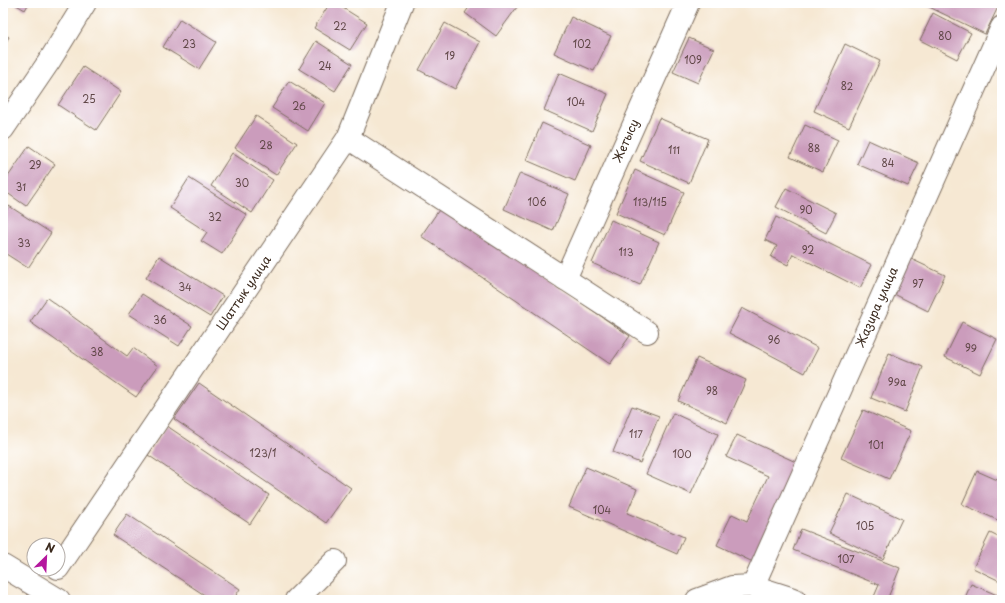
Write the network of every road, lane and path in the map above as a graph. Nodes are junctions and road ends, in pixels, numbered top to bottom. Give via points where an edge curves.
1 (85, 3) edge
2 (402, 3) edge
3 (688, 3) edge
4 (1002, 27) edge
5 (3, 129) edge
6 (348, 138) junction
7 (565, 279) junction
8 (647, 332) dead end
9 (66, 556) edge
10 (335, 561) dead end
11 (3, 566) edge
12 (56, 577) edge
13 (753, 586) junction
14 (51, 595) edge
15 (296, 600) edge
16 (697, 600) edge
17 (795, 600) edge

1 - 5 street
2 - 6 street, Шаттык улица
3 - 7 street, Жетысу
4 - 13 street, Жазира улица
6 - 7 street
6 - 9 street, Шаттык улица
7 - 8 street
10 - 15 street
11 - 14 street
12 - 14 street, Шаттык улица
13 - 16 street via 732,587
13 - 17 street

